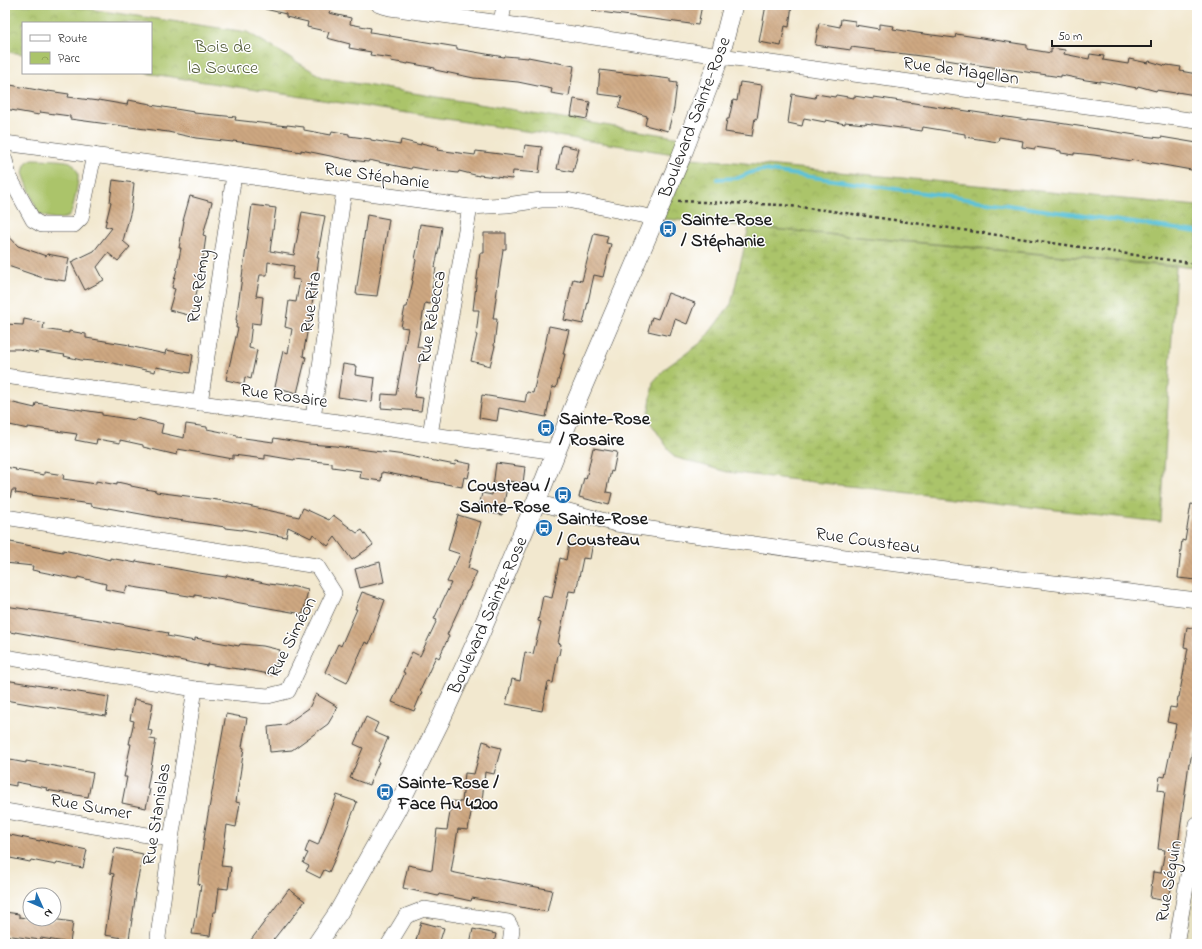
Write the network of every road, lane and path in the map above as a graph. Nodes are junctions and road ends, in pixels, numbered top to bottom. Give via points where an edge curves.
1 (379, 5) edge
2 (504, 5) edge
3 (733, 5) edge
4 (501, 23) junction
5 (720, 56) junction
6 (1197, 121) edge
7 (5, 143) edge
8 (94, 155) junction
9 (5, 160) edge
10 (234, 175) junction
11 (344, 190) junction
12 (664, 199) junction
13 (470, 207) junction
14 (655, 218) junction
15 (1197, 264) edge
16 (5, 376) edge
17 (200, 403) junction
18 (313, 418) junction
19 (430, 434) junction
20 (557, 452) junction
21 (536, 502) junction
22 (5, 517) edge
23 (1197, 600) edge
24 (5, 657) edge
25 (195, 689) junction
26 (5, 811) edge
27 (1197, 824) edge
28 (171, 839) junction
29 (159, 944) edge
30 (317, 944) edge
31 (389, 944) edge
32 (510, 944) edge
33 (1176, 944) edge

1 - 4 street, Rue de Magellan
2 - 4 street
3 - 5 street, Boulevard Sainte-Rose
4 - 5 street, Rue de Magellan
5 - 6 street, Rue de Magellan
5 - 12 street, Boulevard Sainte-Rose
7 - 8 street, Rue Stéphanie
8 - 9 street via 81,218 74,225 42,225 33,220 9,176
8 - 10 street, Rue Stéphanie
10 - 11 street, Rue Stéphanie
10 - 17 street, Rue Rémy
11 - 13 street, Rue Stéphanie
11 - 18 street, Rue Rita
12 - 14 street, Boulevard Sainte-Rose
12 - 15 path via 782,205 825,210
13 - 14 street, Rue Stéphanie via 567,200
13 - 19 street, Rue Rébecca
14 - 20 street, Boulevard Sainte-Rose
16 - 17 street, Rue Rosaire
17 - 18 street, Rue Rosaire
18 - 19 street, Rue Rosaire
19 - 20 street, Rue Rosaire
20 - 21 street, Boulevard Sainte-Rose
21 - 23 street, Rue Cousteau via 616,524 880,562
21 - 30 street, Boulevard Sainte-Rose via 446,707 396,810
22 - 25 street, Rue Siméon via 317,566 334,594 288,691 268,696
24 - 25 street, Rue Siméon
25 - 28 street, Rue Stanislas
26 - 28 street, Rue Sumer
27 - 33 street, Rue Séguin
28 - 29 street, Rue Stanislas
31 - 32 street via 406,916 424,909 508,922 512,929

